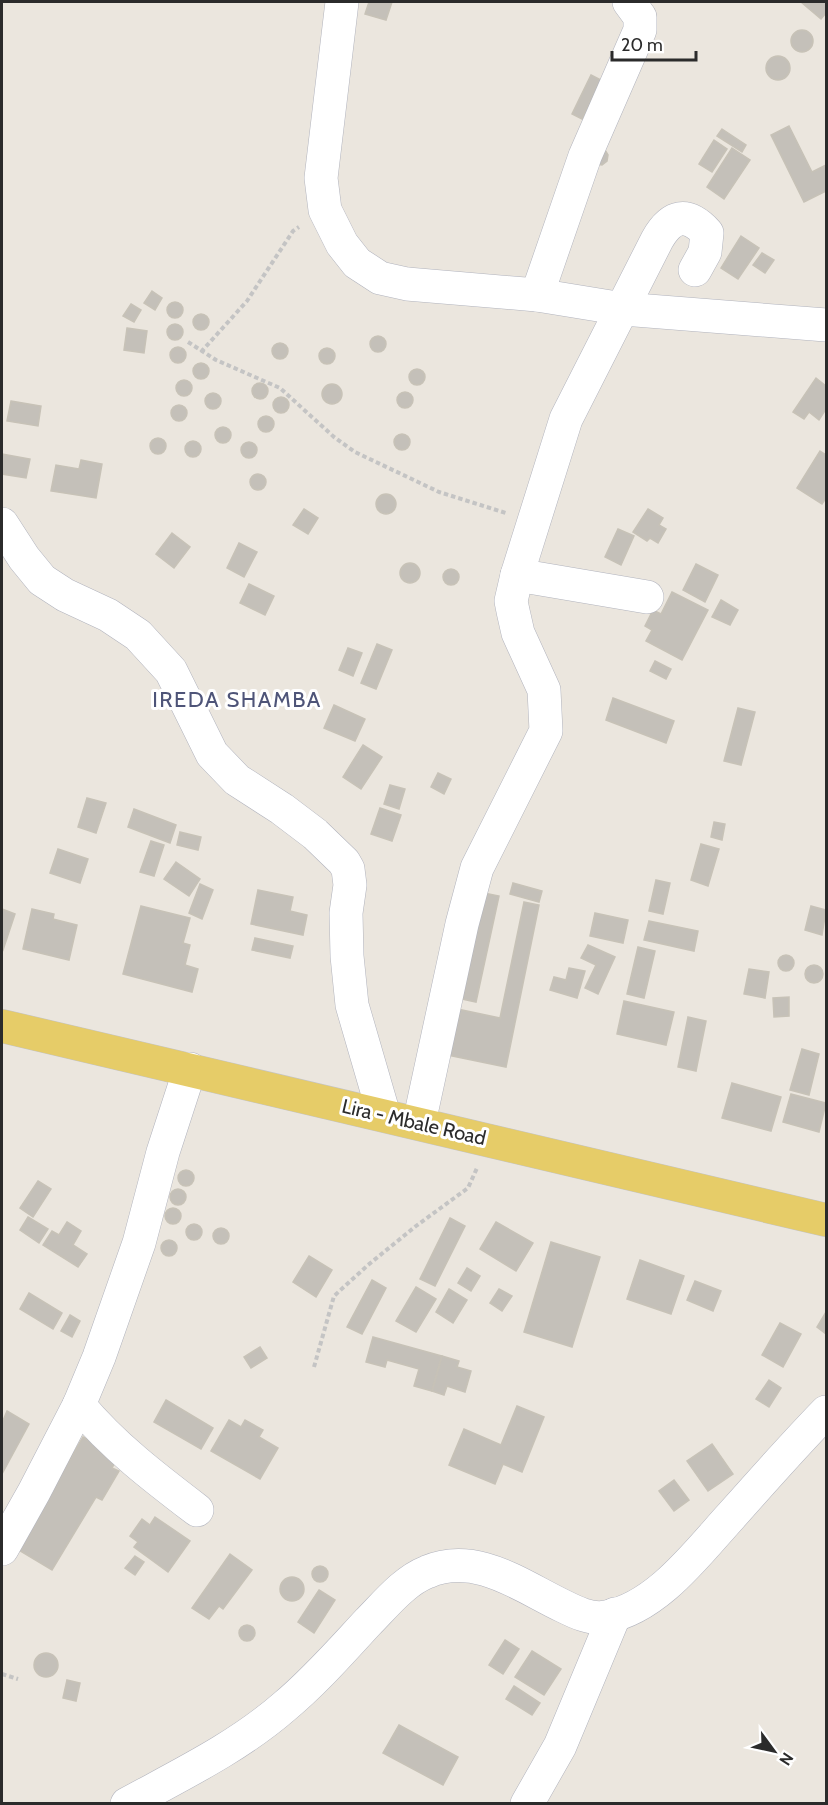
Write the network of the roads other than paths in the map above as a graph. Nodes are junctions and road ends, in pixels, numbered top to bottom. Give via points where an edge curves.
1 (342, 2) edge
2 (629, 2) edge
3 (695, 270) dead end
4 (537, 295) junction
5 (623, 309) junction
6 (826, 325) edge
7 (2, 524) edge
8 (517, 576) junction
9 (647, 597) dead end
10 (2, 1026) edge
11 (190, 1069) junction
12 (384, 1115) junction
13 (419, 1123) junction
14 (826, 1220) edge
15 (79, 1405) junction
16 (826, 1412) edge
17 (197, 1510) dead end
18 (2, 1549) edge
19 (615, 1614) junction
20 (127, 1803) edge
21 (527, 1803) edge

1 - 4 street via 321,178 325,210 350,255 380,278 407,284
2 - 4 street via 640,17 640,30 585,156
3 - 5 street via 705,252 707,233 686,218 676,219 664,227
4 - 5 street
5 - 6 street
5 - 8 street via 566,419
7 - 12 street via 42,580 138,635 171,671 212,754 237,780 315,834 344,862 350,885 346,913 352,1005
8 - 9 street
8 - 13 street via 513,611 518,633 544,690 546,730 477,868
10 - 11 main road, Lira - Mbale Road
11 - 12 main road, Lira - Mbale Road
11 - 15 street via 139,1243
12 - 13 main road, Lira - Mbale Road
13 - 14 main road, Lira - Mbale Road
15 - 17 street via 142,1467
15 - 18 street
16 - 19 street via 679,1575 641,1603
19 - 20 street via 597,1617 578,1613 498,1572 468,1567 436,1568 417,1577 383,1606 288,1704 260,1727 225,1751
19 - 21 street via 560,1746

